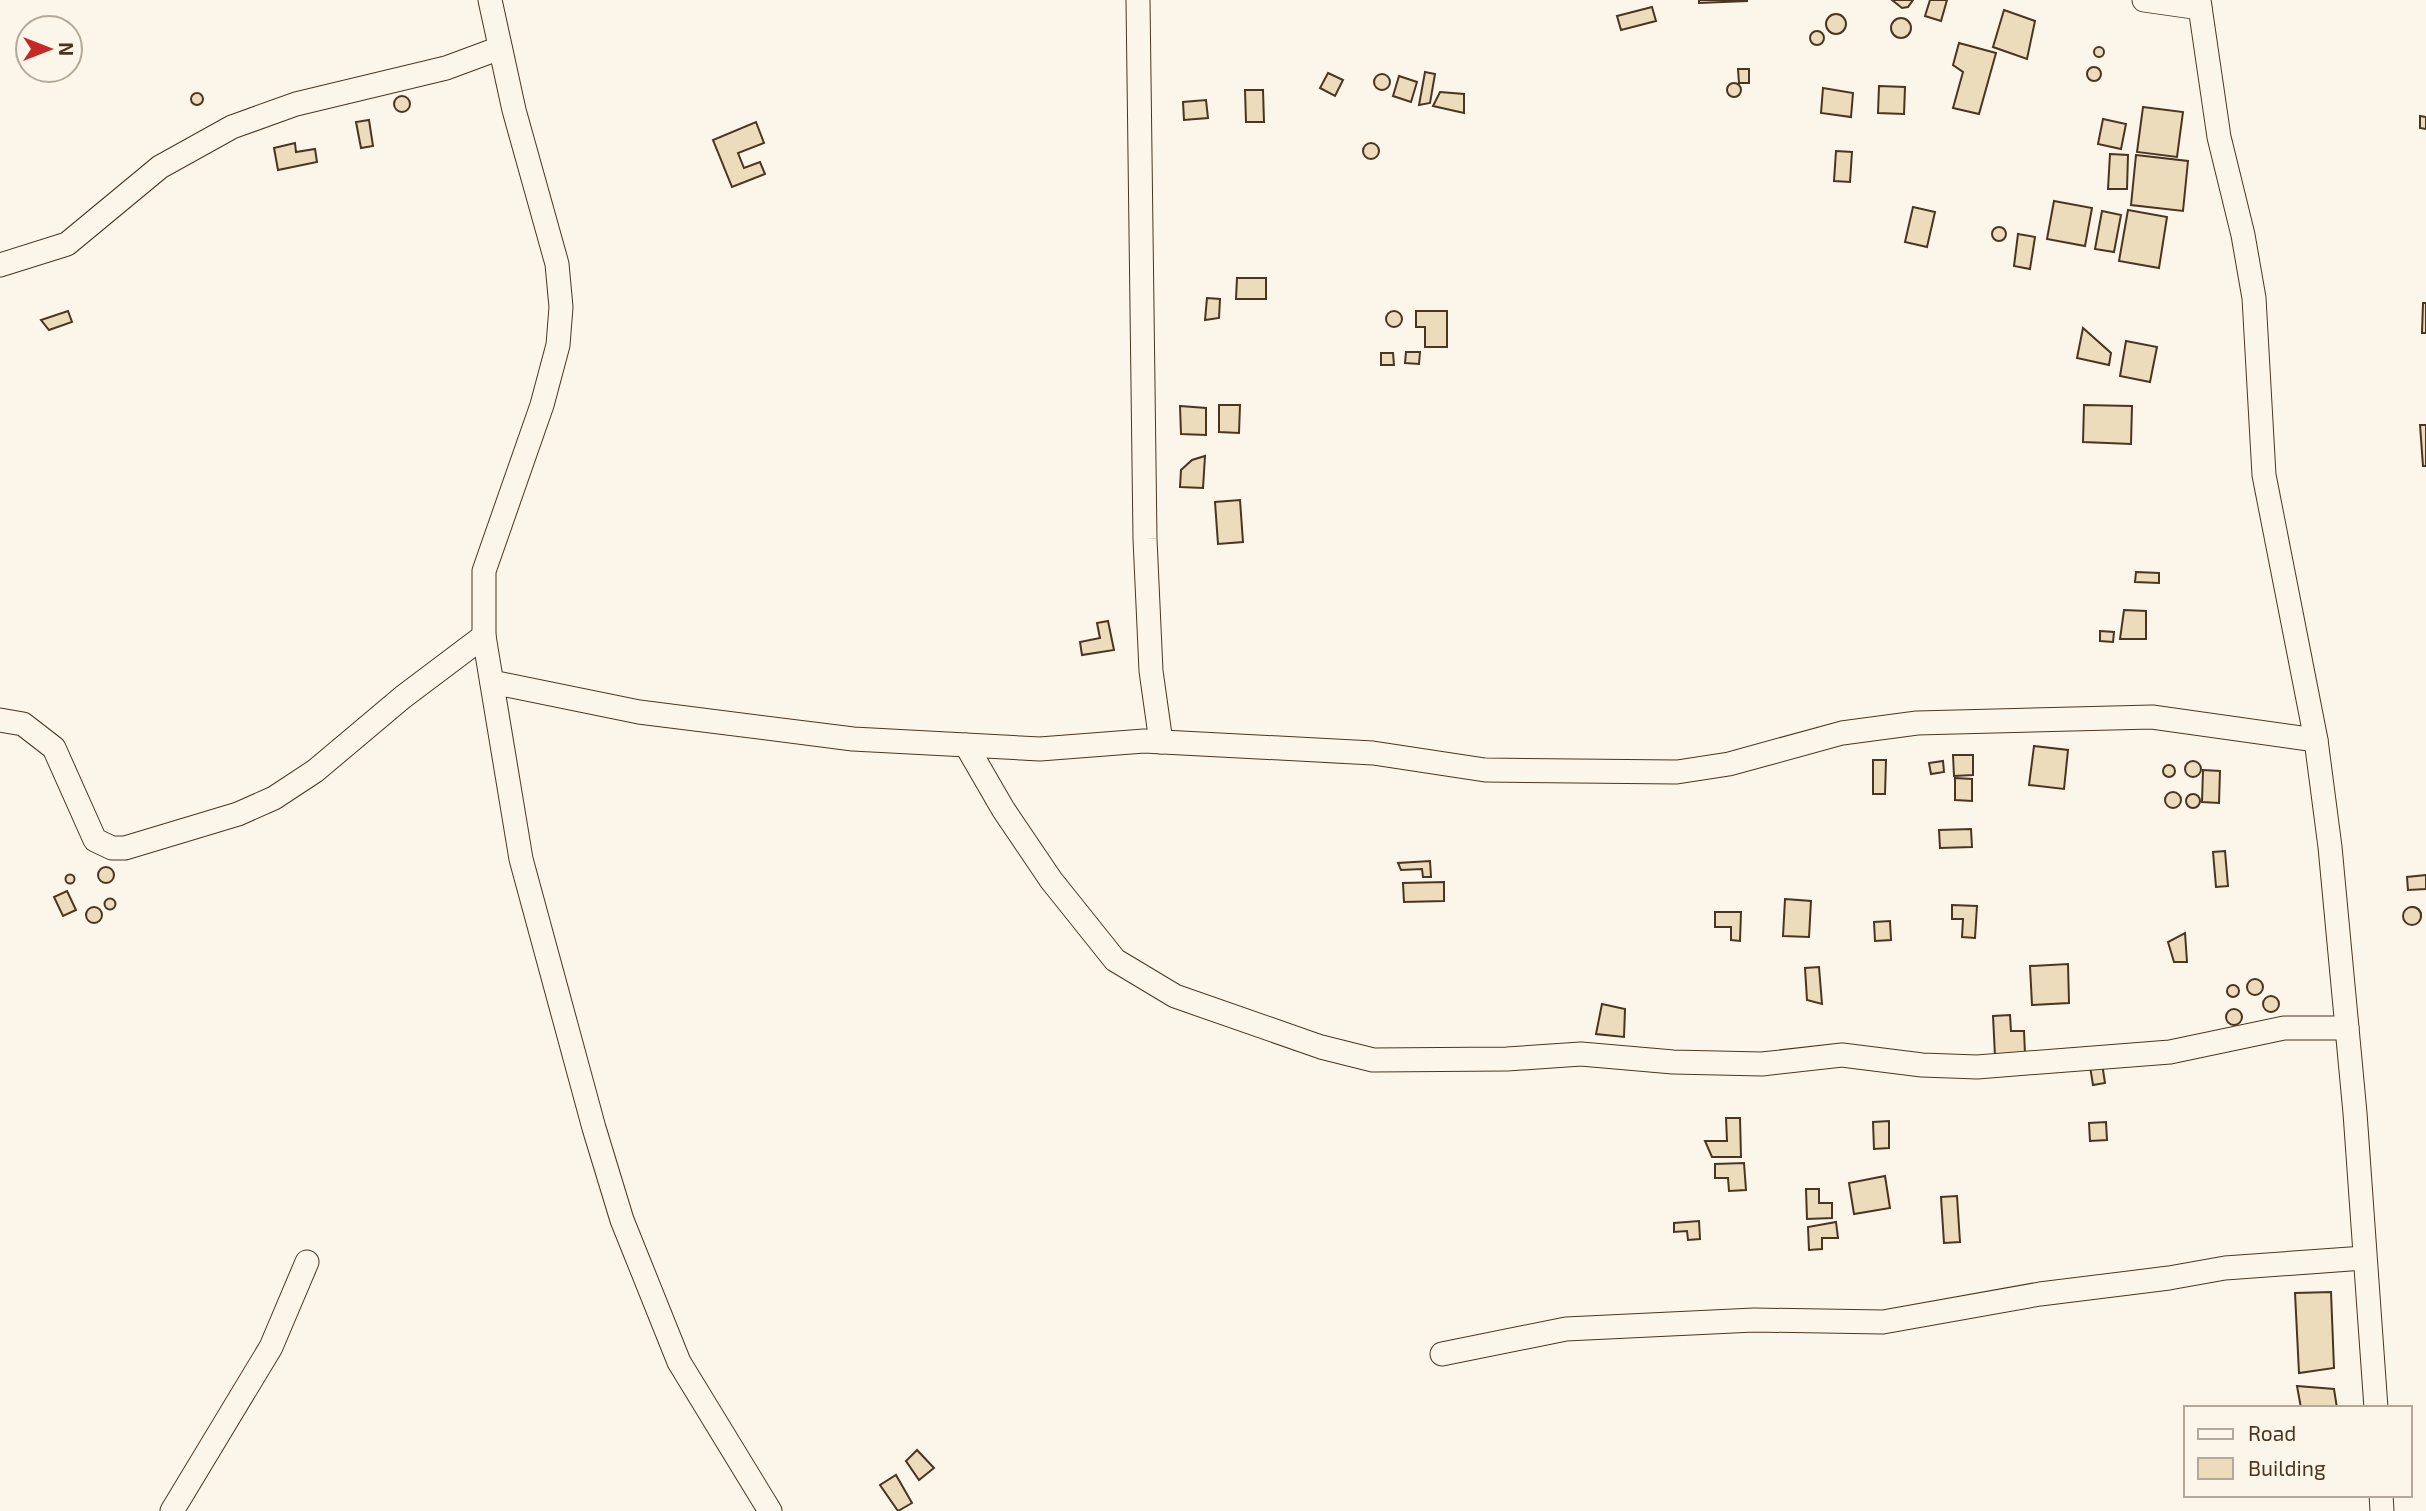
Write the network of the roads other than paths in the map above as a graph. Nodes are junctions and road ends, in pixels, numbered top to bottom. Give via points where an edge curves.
1 (490, 0) edge
2 (1138, 0) edge
3 (2144, 0) edge
4 (2199, 4) edge
5 (500, 48) junction
6 (0, 265) edge
7 (484, 636) junction
8 (492, 682) junction
9 (0, 720) edge
10 (2316, 740) junction
11 (1161, 742) junction
12 (966, 745) junction
13 (2347, 1028) junction
14 (2364, 1258) junction
15 (307, 1262) dead end
16 (1442, 1354) dead end
17 (2376, 1406) edge
18 (172, 1511) edge
19 (770, 1511) edge

1 - 5 street
2 - 11 street via 1145,539 1151,671
3 - 4 street
4 - 10 street via 2219,137 2244,234 2254,298 2264,475
5 - 6 street via 446,68 296,104 232,127 160,167 67,244
5 - 7 street via 557,264 561,307 558,345 542,405 484,571
7 - 8 street
7 - 9 street via 315,771 274,797 238,814 125,848 95,840 54,748 23,724
8 - 12 street via 639,712 853,739
8 - 19 street via 521,859 622,1220 679,1362
10 - 11 street via 2152,717 1917,723 1842,733 1729,764 1677,772 1485,770 1373,753
10 - 13 street
11 - 12 street via 1040,749
12 - 13 street via 1051,880 1115,960 1175,996 1321,1047 1373,1060 1581,1054 1762,1064 1842,1055 1922,1065 1987,1066 2170,1052 2284,1028
13 - 14 street
14 - 16 street via 2225,1268 1883,1322 1754,1320 1566,1329
14 - 17 street
15 - 18 street via 271,1347

